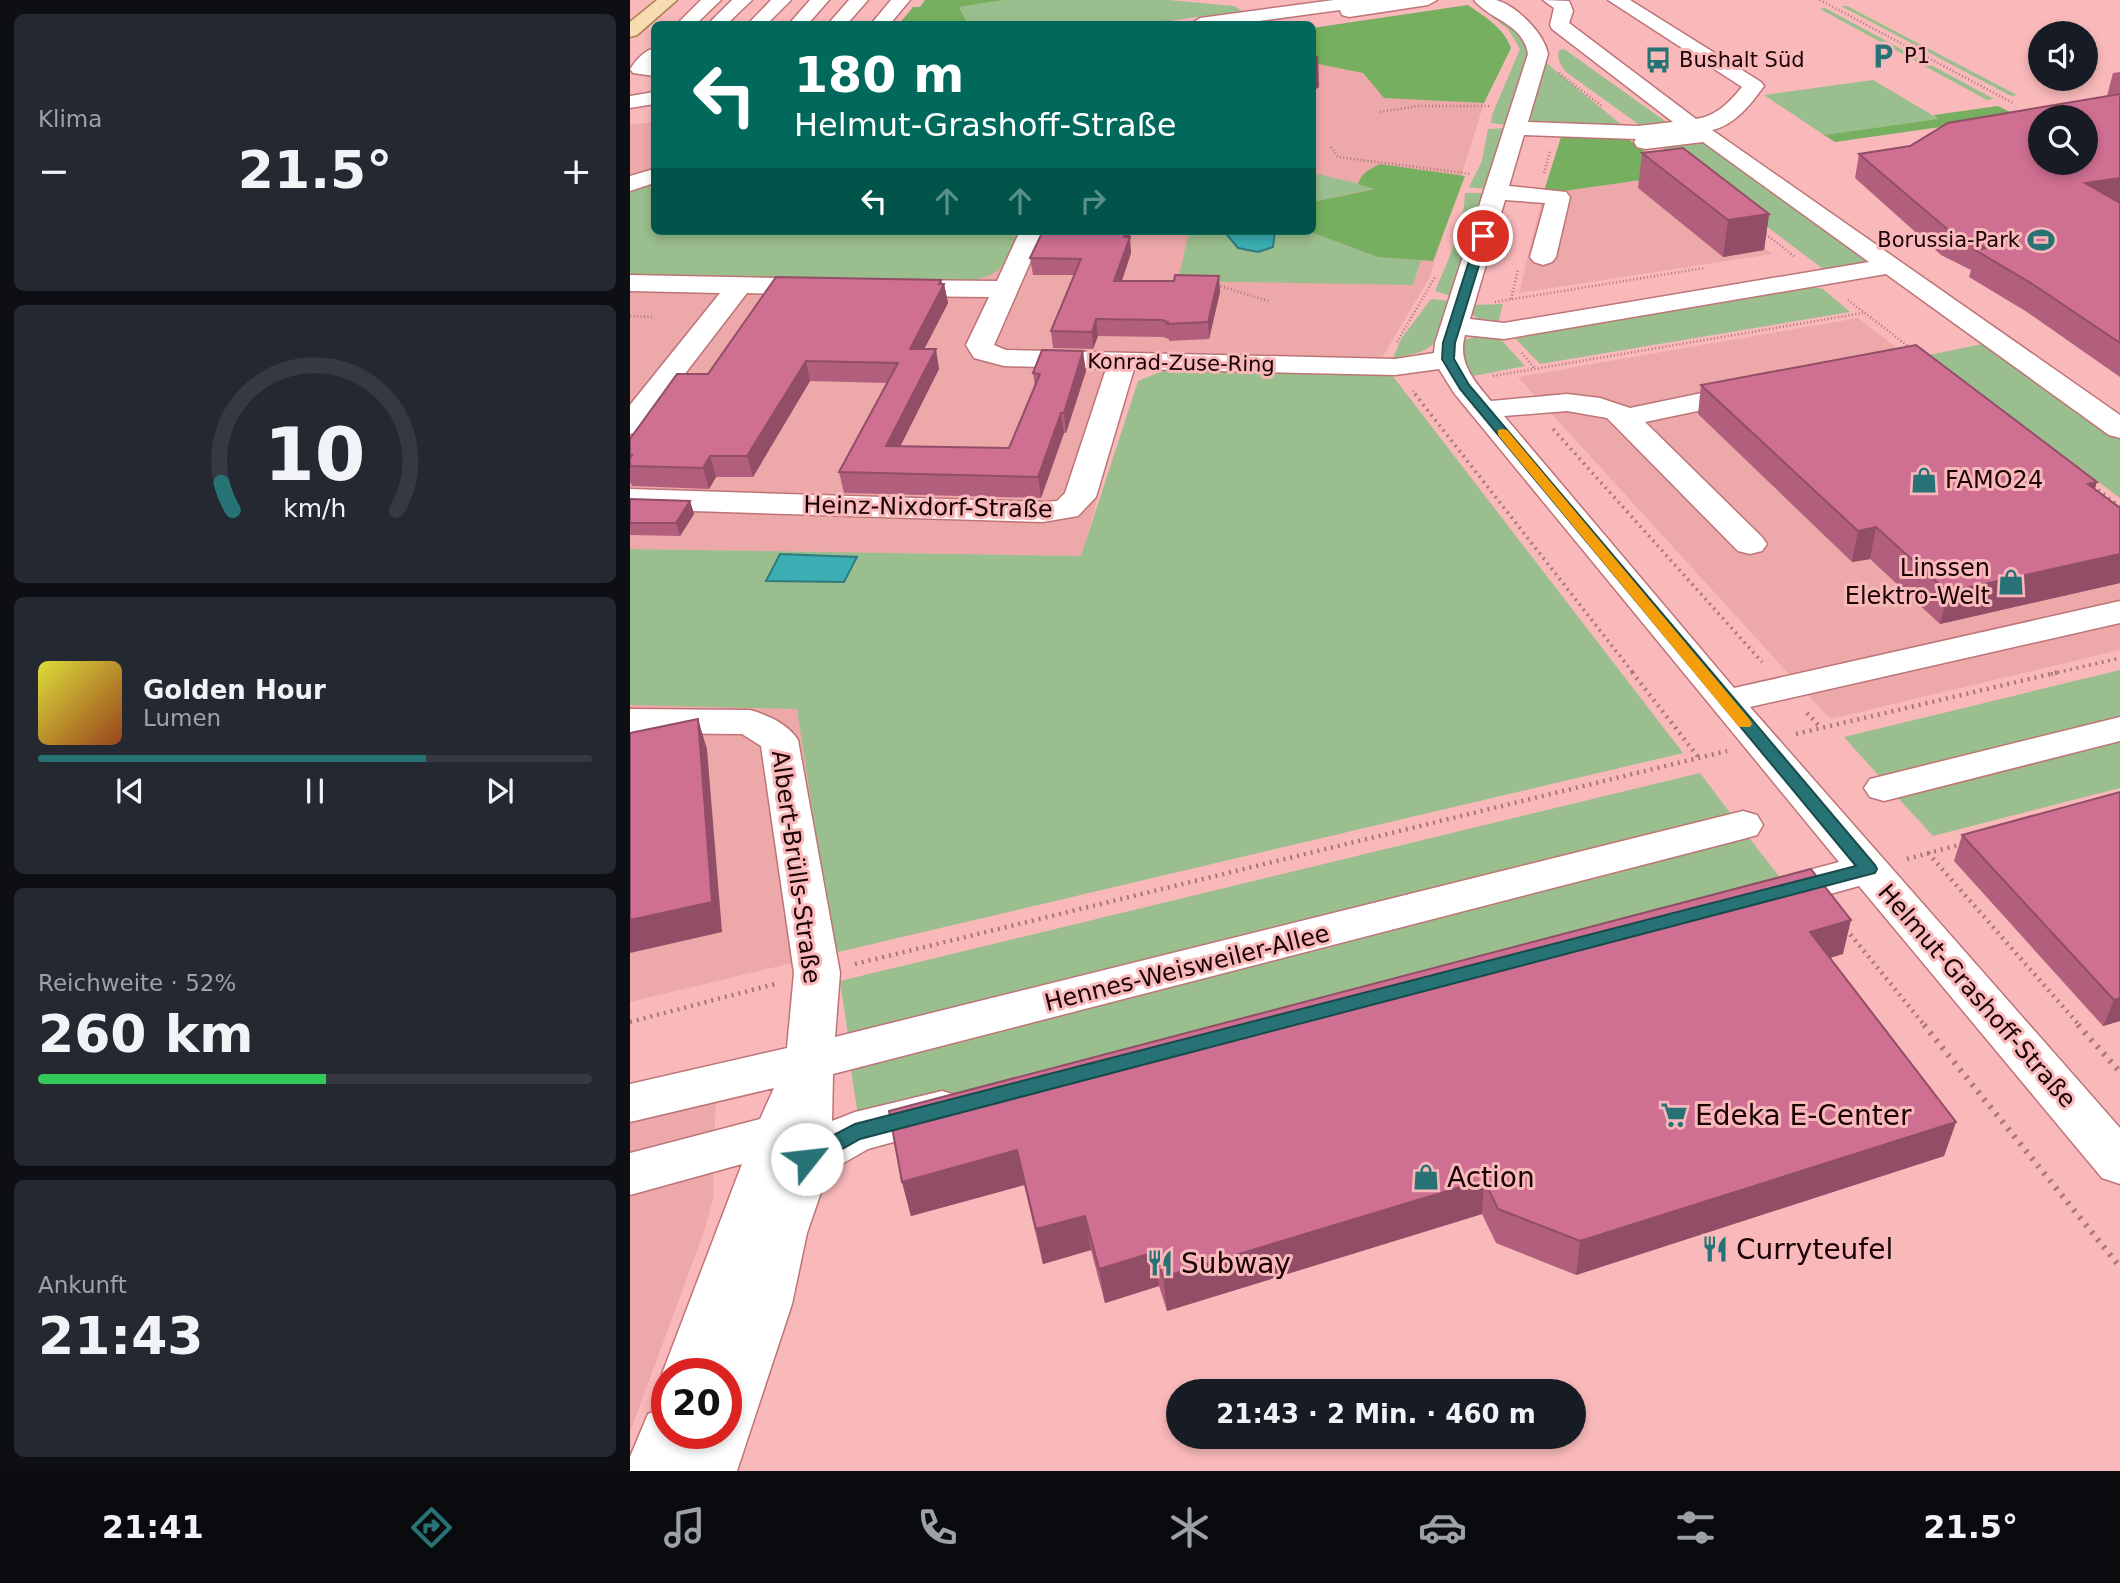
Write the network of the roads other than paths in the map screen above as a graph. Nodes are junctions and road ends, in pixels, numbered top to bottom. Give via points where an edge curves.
1 (668, 0) edge
2 (712, 0) edge
3 (743, 0) edge
4 (782, 0) edge
5 (820, 0) edge
6 (859, 0) edge
7 (901, 0) edge
8 (1282, 0) edge
9 (1374, 0) edge
10 (1428, 0) edge
11 (1551, 0) edge
12 (1617, 0) edge
13 (1507, 2) edge
14 (1253, 11) edge
15 (689, 21) edge
16 (720, 21) edge
17 (760, 21) edge
18 (801, 21) edge
19 (840, 21) edge
20 (883, 21) edge
21 (1212, 21) edge
22 (630, 32) edge
23 (651, 57) edge
24 (651, 70) edge
25 (651, 98) edge
26 (630, 102) edge
27 (651, 112) edge
28 (630, 116) edge
29 (1498, 116) junction
30 (1692, 126) junction
31 (1641, 138) junction
32 (651, 177) edge
33 (1477, 179) junction
34 (630, 184) edge
35 (1030, 235) edge
36 (1543, 257) dead end
37 (1890, 266) junction
38 (630, 283) edge
39 (740, 285) junction
40 (1006, 289) junction
41 (1456, 326) junction
42 (1122, 362) junction
43 (1454, 370) junction
44 (1773, 387) edge
45 (1484, 411) junction
46 (1623, 418) junction
47 (630, 425) edge
48 (2120, 429) edge
49 (630, 499) edge
50 (1750, 544) dead end
51 (2120, 612) edge
52 (1726, 701) junction
53 (630, 721) edge
54 (2120, 729) edge
55 (1884, 788) dead end
56 (1743, 825) dead end
57 (1868, 869) junction
58 (1739, 904) edge
59 (809, 1063) junction
60 (975, 1101) edge
61 (630, 1103) edge
62 (792, 1147) junction
63 (2120, 1163) edge
64 (630, 1174) edge
65 (697, 1358) edge
66 (742, 1371) edge
67 (662, 1449) edge
68 (716, 1449) edge
69 (654, 1471) edge
70 (708, 1471) edge

1 - 22 main road
2 - 15 street
3 - 16 street
4 - 17 street
5 - 18 street
6 - 19 street
7 - 20 street
8 - 14 street
9 - 14 street
10 - 14 street
11 - 13 street
11 - 30 street via 1563,5 1559,25
12 - 30 street via 1754,86 1737,107 1714,123
13 - 29 street via 1538,49
14 - 21 street
23 - 24 street via 640,69
25 - 26 street
27 - 28 street
29 - 31 street
29 - 33 street
30 - 31 street
31 - 37 street via 1707,135
32 - 34 street
33 - 36 street via 1558,197
33 - 41 street
35 - 40 street, Konrad-Zuse-Ring
37 - 41 street via 1504,331
37 - 48 street
38 - 39 street
39 - 40 street
39 - 47 street
40 - 42 street, Konrad-Zuse-Ring via 980,345 984,352 1004,358
41 - 43 street via 1449,343
42 - 43 street, Konrad-Zuse-Ring
42 - 49 street, Heinz-Nixdorf-Straße via 1080,497 1067,509 1043,512
43 - 45 street, Helmut-Grashoff-Straße
44 - 46 street
45 - 46 street via 1544,401 1603,407
45 - 52 street, Helmut-Grashoff-Straße
46 - 50 street
51 - 52 street
52 - 57 street, Helmut-Grashoff-Straße
53 - 59 street, Albert-Brülls-Straße via 750,722 779,740 817,973
54 - 55 street
56 - 59 street, Hennes-Weisweiler-Allee
57 - 58 street
57 - 63 street, Helmut-Grashoff-Straße
59 - 61 street, Hennes-Weisweiler-Allee
59 - 62 street, Albert-Brülls-Straße
60 - 62 street
62 - 64 street
62 - 65 street, Albert-Brülls-Straße
62 - 66 street, Albert-Brülls-Straße via 765,1304
67 - 69 street
68 - 70 street

